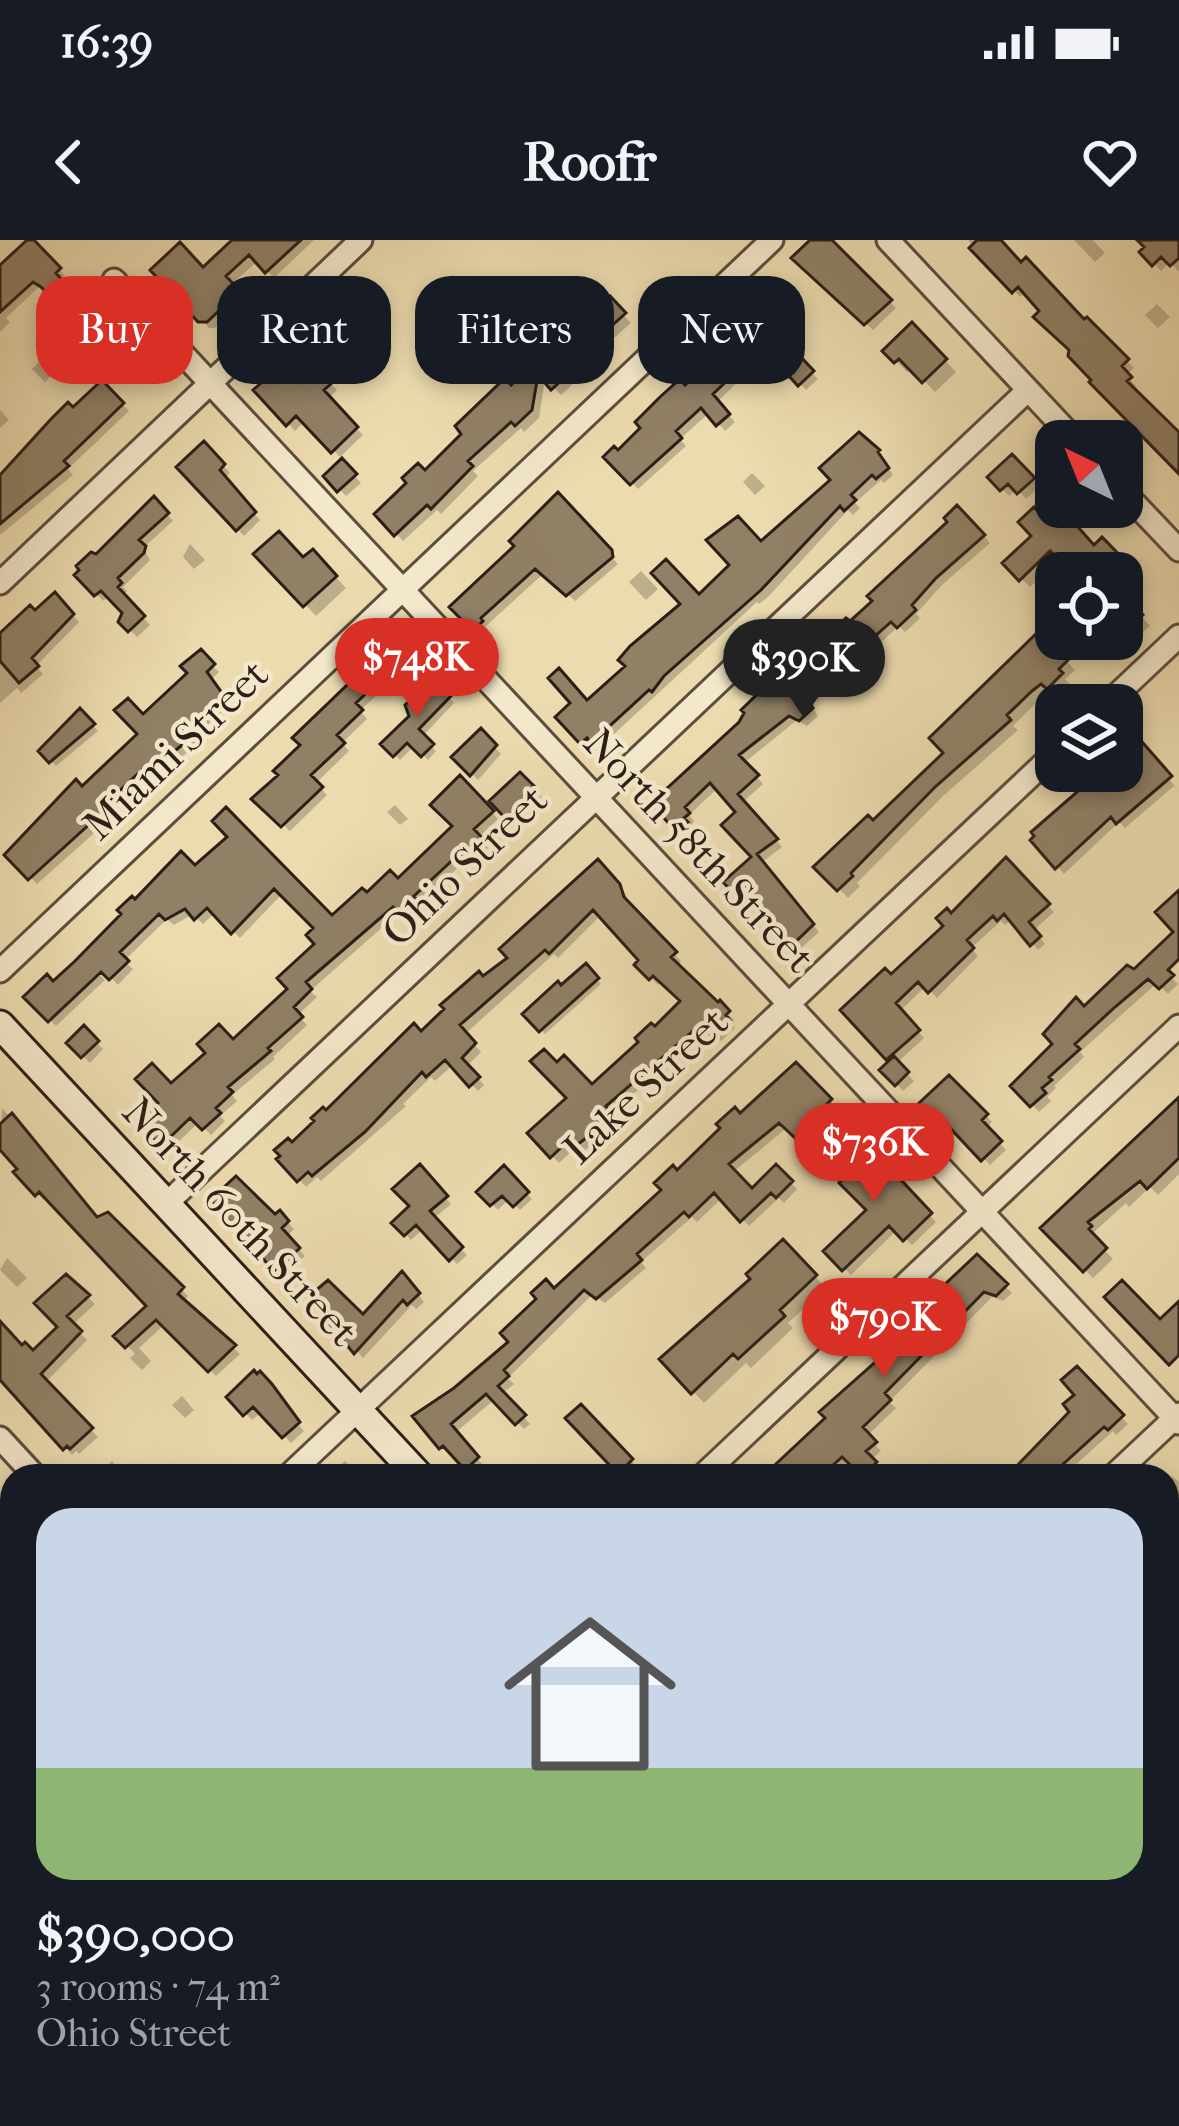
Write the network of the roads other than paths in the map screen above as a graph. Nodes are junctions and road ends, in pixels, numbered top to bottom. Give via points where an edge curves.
1 (361, 240) edge
2 (772, 240) edge
3 (888, 240) edge
4 (193, 365) edge
5 (210, 383) junction
6 (1028, 390) junction
7 (1056, 420) edge
8 (1143, 512) edge
9 (1179, 550) edge
10 (0, 583) edge
11 (402, 589) junction
12 (1179, 636) edge
13 (1128, 684) edge
14 (1035, 772) edge
15 (595, 796) junction
16 (0, 971) edge
17 (789, 1004) junction
18 (0, 1024) edge
19 (1179, 1026) edge
20 (166, 1204) junction
21 (982, 1213) junction
22 (358, 1411) junction
23 (1177, 1418) edge
24 (0, 1438) edge
25 (24, 1464) edge
26 (301, 1464) edge
27 (408, 1464) edge
28 (715, 1464) edge
29 (1126, 1464) edge

1 - 5 street
2 - 11 street, Miami Street
3 - 6 street
4 - 5 street, North 58th Street
5 - 10 street
5 - 11 street, North 58th Street
6 - 7 street
6 - 15 street, Ohio Street
8 - 9 street
11 - 15 street, North 58th Street
11 - 16 street, Miami Street
12 - 13 street
14 - 17 street, Lake Street
15 - 17 street, North 58th Street
15 - 20 street, Ohio Street
17 - 21 street, North 58th Street
17 - 22 street, Lake Street
18 - 20 street, North 60th Street
19 - 21 street
20 - 22 street, North 60th Street
21 - 23 street, North 58th Street
21 - 28 street
22 - 26 street, Lake Street
22 - 27 street, North 60th Street
23 - 29 street
24 - 25 street

